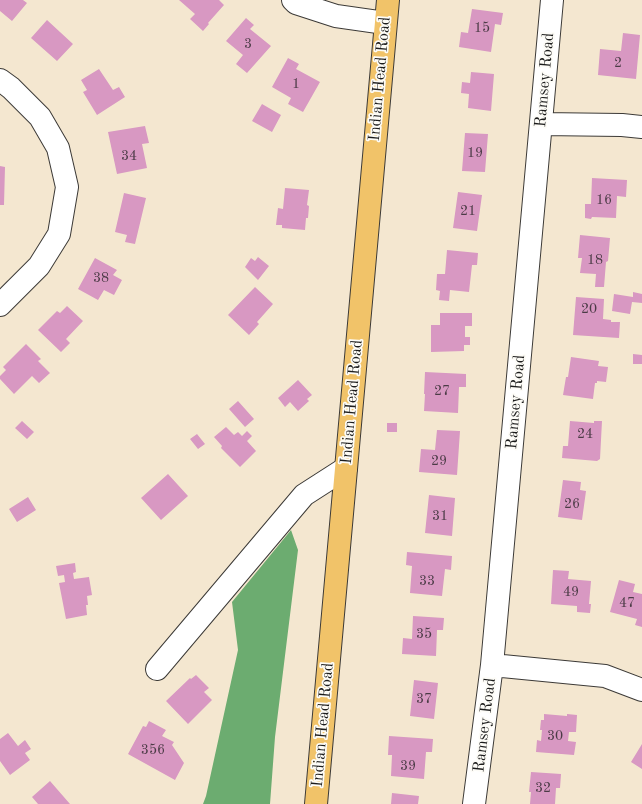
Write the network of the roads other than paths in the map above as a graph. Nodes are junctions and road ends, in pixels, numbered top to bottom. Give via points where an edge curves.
1 (293, 0) edge
2 (388, 0) edge
3 (552, 0) edge
4 (385, 23) junction
5 (0, 80) edge
6 (541, 124) junction
7 (642, 127) edge
8 (0, 305) edge
9 (346, 468) junction
10 (492, 665) junction
11 (157, 669) dead end
12 (642, 690) edge
13 (316, 804) edge
14 (474, 804) edge

1 - 4 street via 336,16
2 - 4 main road, Indian Head Road
3 - 6 street, Ramsey Road
4 - 9 main road, Indian Head Road
5 - 8 street via 40,117 58,148 67,187 58,234 39,266
6 - 7 street
6 - 10 street, Ramsey Road
9 - 11 street via 304,495
9 - 13 main road, Indian Head Road
10 - 12 street via 605,676
10 - 14 street, Ramsey Road

